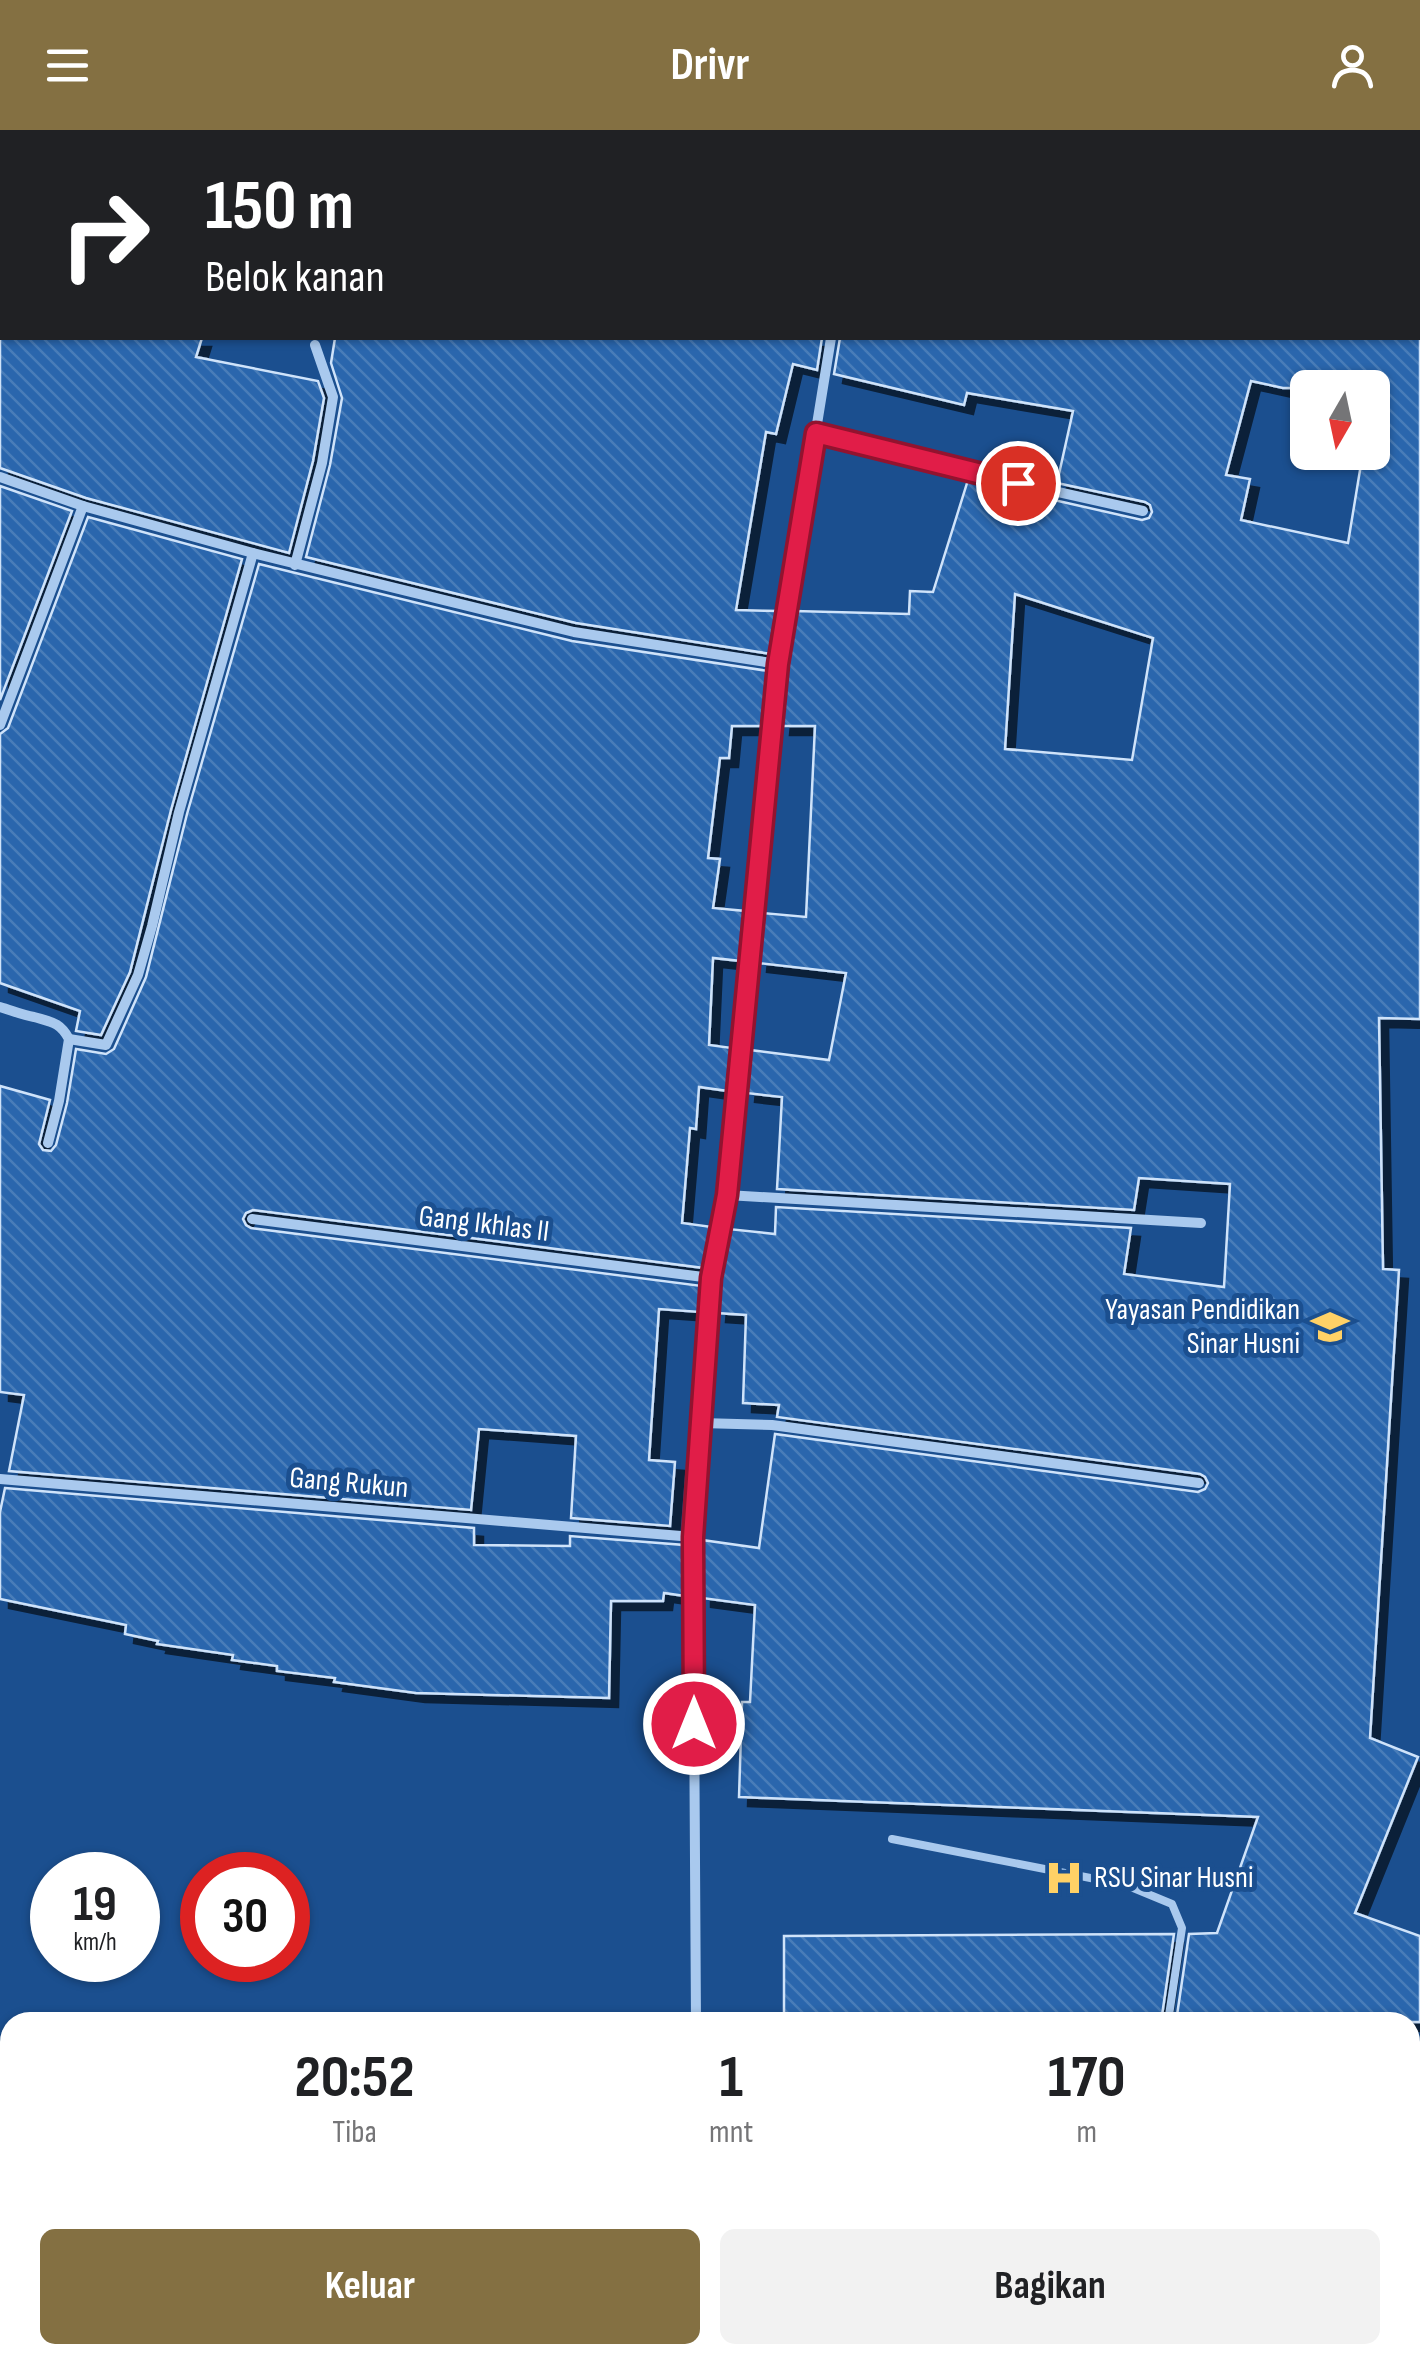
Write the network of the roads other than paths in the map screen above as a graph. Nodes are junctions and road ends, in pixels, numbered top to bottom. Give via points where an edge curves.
1 (831, 340) edge
2 (315, 345) dead end
3 (816, 433) junction
4 (0, 477) edge
5 (82, 506) junction
6 (1143, 511) dead end
7 (252, 553) junction
8 (295, 565) junction
9 (778, 664) junction
10 (0, 725) edge
11 (0, 1007) edge
12 (69, 1039) junction
13 (48, 1143) dead end
14 (727, 1195) junction
15 (252, 1219) dead end
16 (1201, 1223) dead end
17 (711, 1278) junction
18 (701, 1423) junction
19 (0, 1480) edge
20 (1198, 1483) dead end
21 (693, 1537) junction
22 (892, 1840) dead end
23 (696, 2012) edge
24 (1169, 2012) edge

1 - 3 street
2 - 8 street via 333,397
3 - 6 street
3 - 9 street
4 - 5 street
5 - 7 street
5 - 10 street
7 - 8 street
7 - 12 street via 138,975 106,1045
8 - 9 street via 574,632
9 - 14 street
11 - 12 street via 54,1021
12 - 13 street
14 - 16 street
14 - 17 street
15 - 17 street, Gang Ikhlas II
17 - 18 street
18 - 20 street via 772,1425
18 - 21 street
19 - 21 street, Gang Rukun
21 - 23 street
22 - 24 lane via 1126,1885 1172,1904 1182,1928

